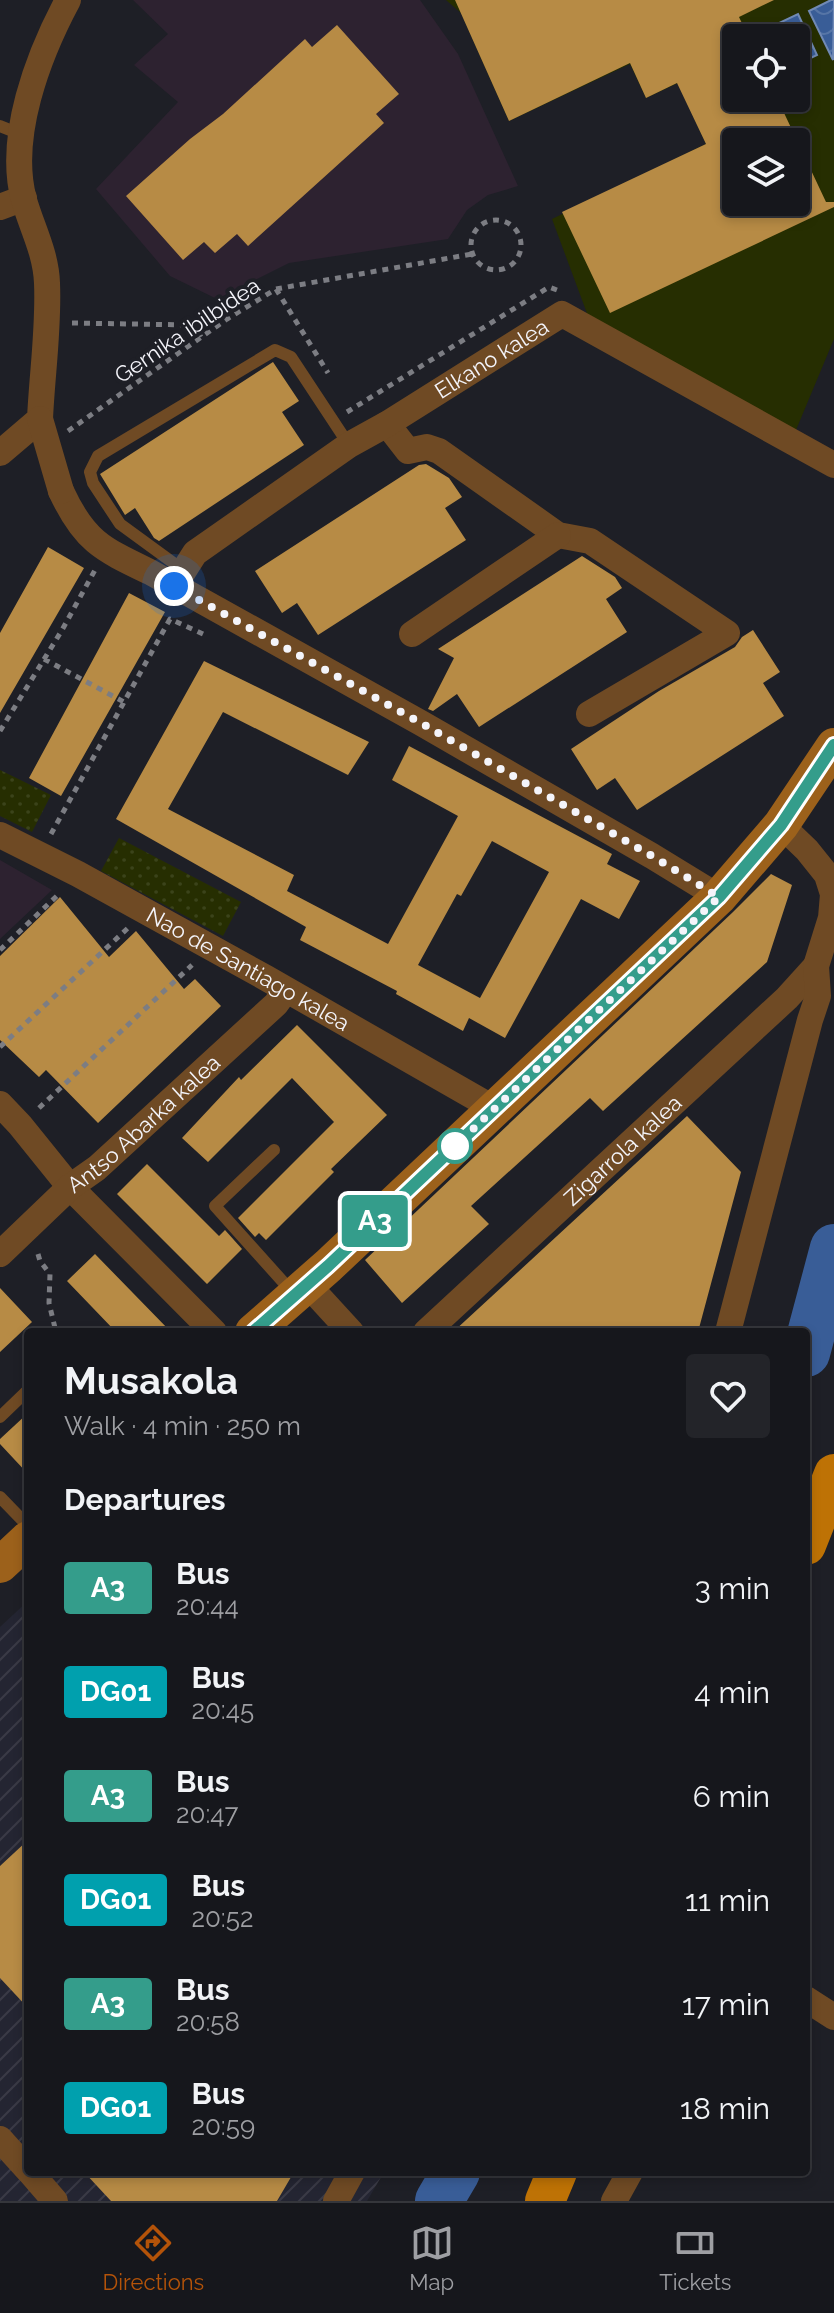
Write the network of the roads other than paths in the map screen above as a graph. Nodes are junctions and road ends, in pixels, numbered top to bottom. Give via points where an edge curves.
1 (68, 0) edge
2 (10, 130) edge
3 (12, 203) edge
4 (40, 419) junction
5 (387, 424) junction
6 (349, 445) junction
7 (0, 453) edge
8 (834, 465) edge
9 (558, 535) junction
10 (179, 578) junction
11 (412, 634) dead end
12 (589, 714) dead end
13 (834, 746) edge
14 (781, 825) junction
15 (0, 835) edge
16 (719, 897) junction
17 (816, 966) junction
18 (286, 990) junction
19 (0, 1104) edge
20 (495, 1109) junction
21 (274, 1150) dead end
22 (70, 1187) junction
23 (0, 1254) edge
24 (301, 1290) junction
25 (210, 1328) edge
26 (258, 1328) edge
27 (346, 1328) edge
28 (430, 1328) edge
29 (729, 1328) edge
30 (24, 1394) edge
31 (0, 1417) edge
32 (834, 1474) edge
33 (0, 1497) edge
34 (24, 1522) edge
35 (810, 1535) edge
36 (24, 1543) edge
37 (0, 1565) edge
38 (29, 2176) edge
39 (350, 2176) edge
40 (554, 2176) edge
41 (555, 2176) edge
42 (557, 2176) edge
43 (628, 2176) edge
44 (55, 2201) edge
45 (336, 2201) edge
46 (535, 2201) edge
47 (545, 2201) edge
48 (554, 2201) edge
49 (614, 2201) edge

1 - 2 street
2 - 3 street via 19,165
3 - 4 street via 43,253 48,282
4 - 7 street
4 - 10 street, bridge via 61,491 87,533 105,550
5 - 6 street, Elkano kalea
5 - 8 street, Elkano kalea via 562,314
5 - 9 street via 408,451 439,451
6 - 10 street, Elkano kalea via 195,553
6 - 10 lane via 291,357 275,350 98,456 90,472 93,483 120,524
9 - 11 street
9 - 12 street via 590,541 727,633
10 - 16 street via 223,613
13 - 14 street
14 - 16 street
14 - 17 street, Zigarrola kalea via 827,875 833,894
15 - 18 street, Nao de Santiago kalea
16 - 20 street
17 - 28 street, Zigarrola kalea
17 - 29 street, Zigarrola kalea via 818,996
18 - 20 street, Nao de Santiago kalea
18 - 22 street, Antso Abarka kalea via 265,1015
19 - 22 street
20 - 24 street
21 - 24 lane via 215,1206
22 - 23 street, Antso Abarka kalea
22 - 25 street
24 - 26 street
24 - 27 street
30 - 31 lane
32 - 35 main road
33 - 34 lane
36 - 37 street
38 - 44 street
39 - 45 street
40 - 46 street
41 - 47 main road
42 - 48 street
43 - 49 street

